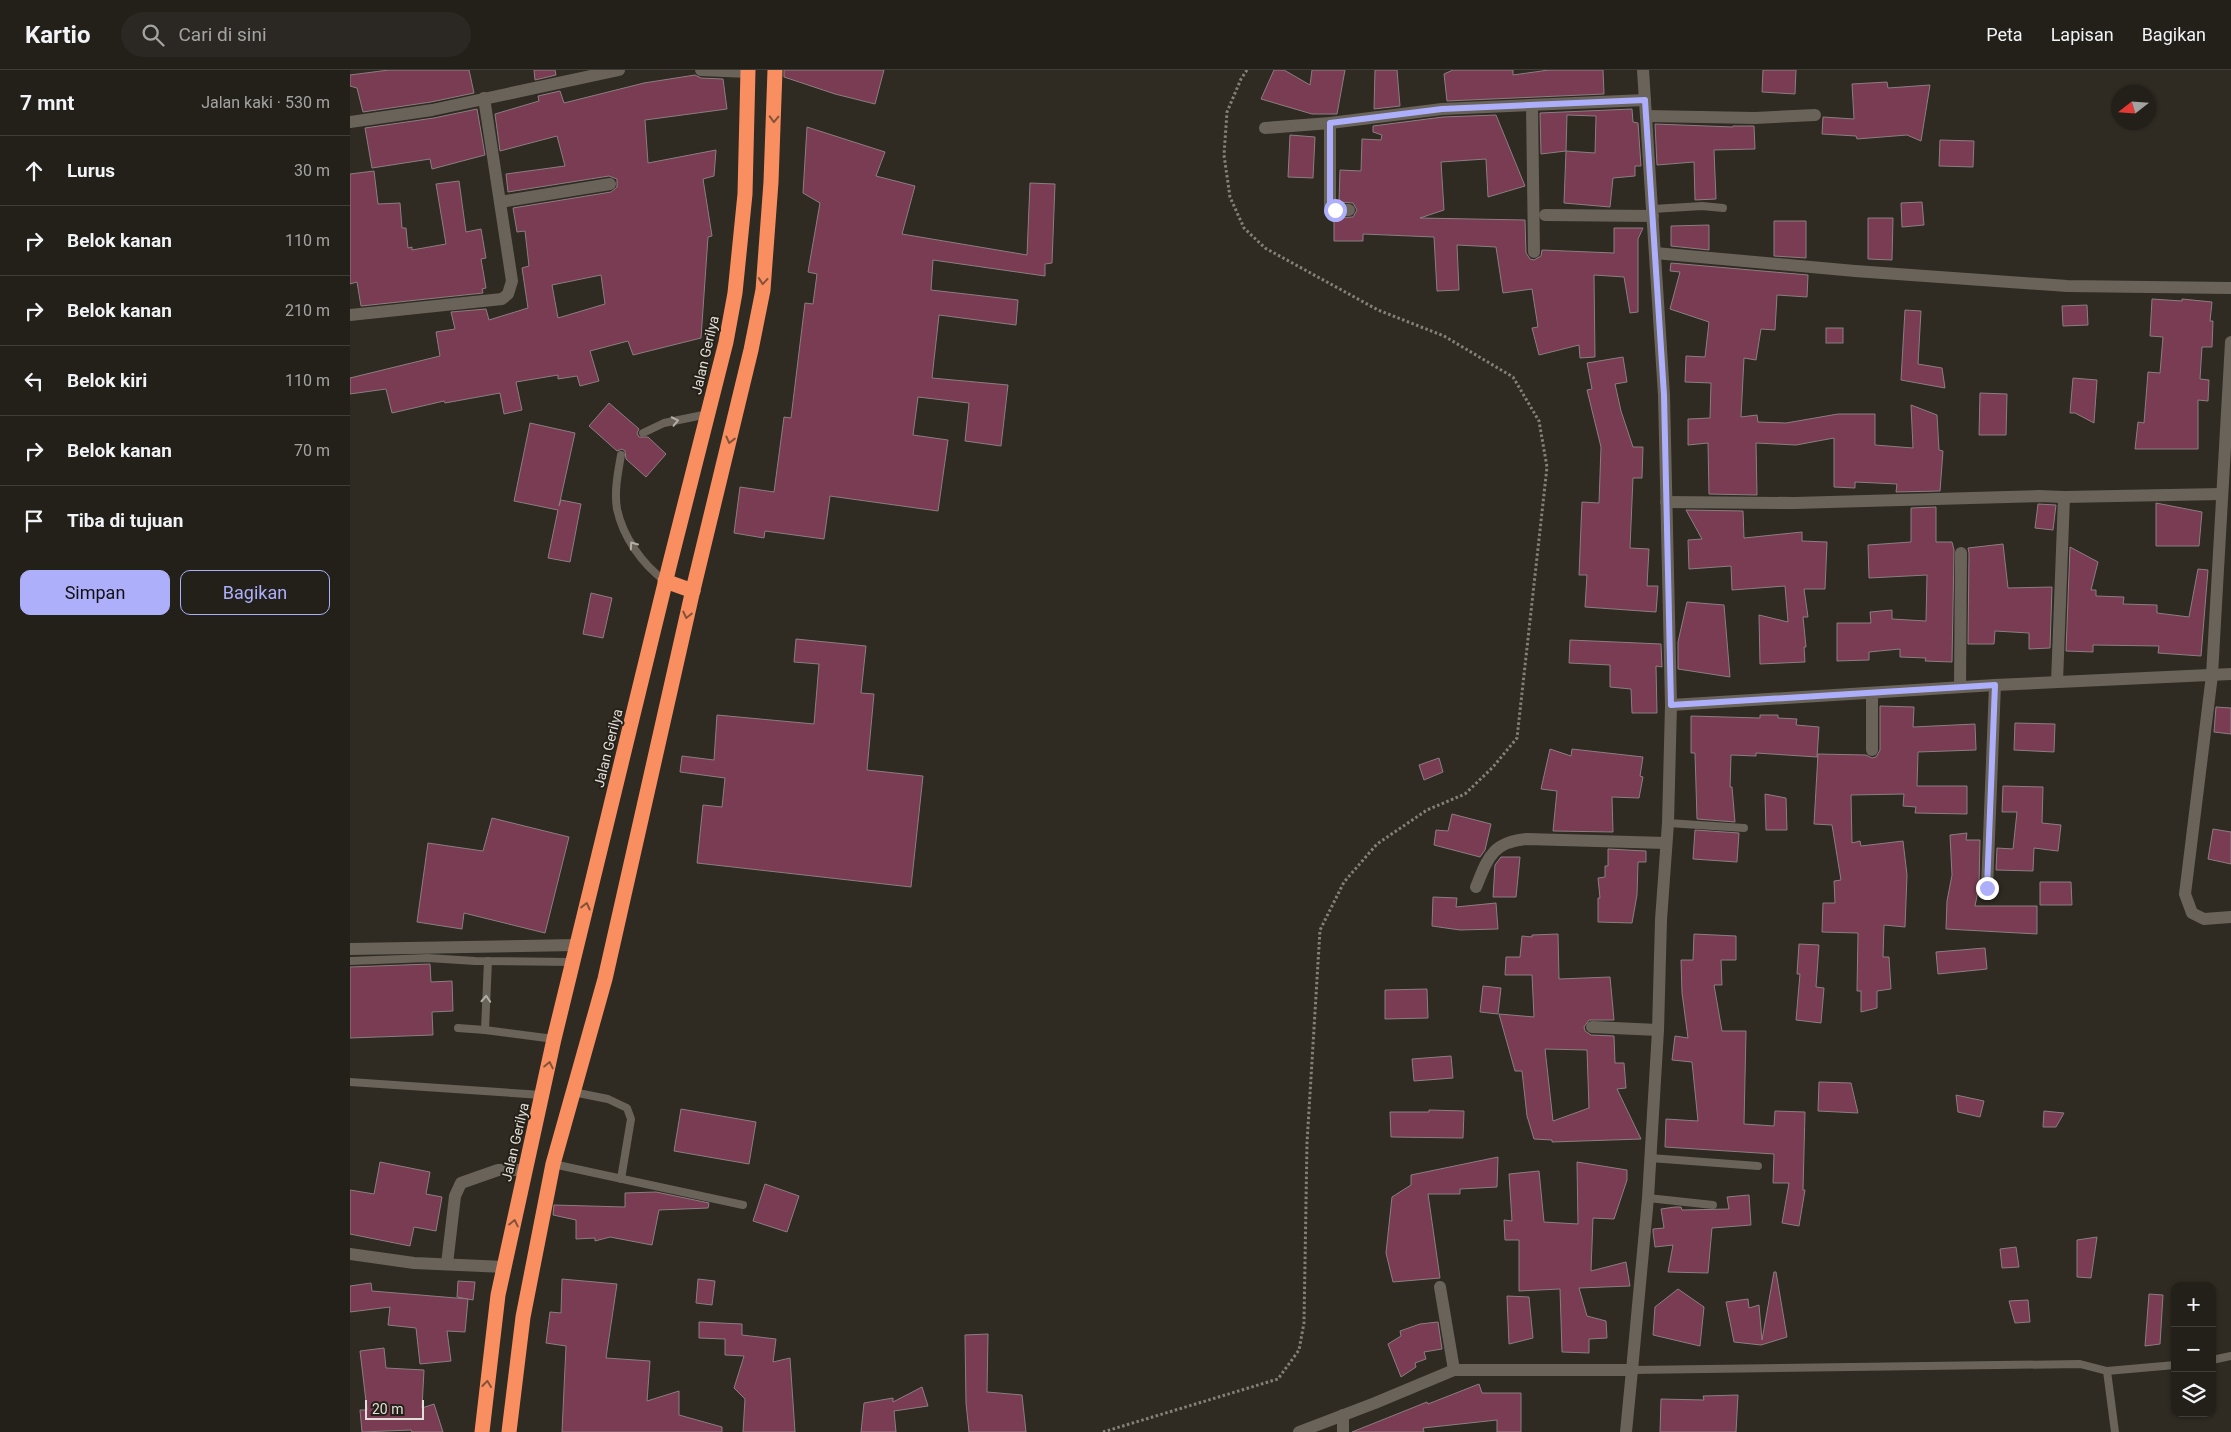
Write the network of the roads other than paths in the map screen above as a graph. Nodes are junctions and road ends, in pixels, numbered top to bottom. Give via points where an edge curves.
1 (619, 70) edge
2 (701, 70) edge
3 (775, 70) edge
4 (1644, 70) edge
5 (748, 71) edge
6 (484, 98) junction
7 (1645, 100) junction
8 (1532, 105) junction
9 (1815, 115) dead end
10 (1646, 116) junction
11 (350, 122) edge
12 (1330, 123) junction
13 (1264, 128) dead end
14 (610, 184) dead end
15 (500, 202) junction
16 (1723, 208) dead end
17 (1349, 210) dead end
18 (1653, 212) junction
19 (1545, 215) dead end
20 (1534, 252) dead end
21 (1655, 253) junction
22 (2231, 288) edge
23 (350, 315) edge
24 (2231, 342) edge
25 (708, 414) junction
26 (643, 433) dead end
27 (621, 455) dead end
28 (2221, 494) junction
29 (2064, 497) junction
30 (1666, 502) junction
31 (1961, 553) dead end
32 (665, 581) junction
33 (693, 591) junction
34 (2231, 674) edge
35 (2212, 675) junction
36 (2057, 682) junction
37 (1995, 685) junction
38 (1960, 687) junction
39 (1872, 693) junction
40 (1671, 705) junction
41 (1872, 750) dead end
42 (1668, 823) junction
43 (1744, 828) dead end
44 (1666, 842) junction
45 (1476, 888) dead end
46 (1987, 888) dead end
47 (2231, 916) edge
48 (576, 945) junction
49 (350, 949) edge
50 (350, 961) edge
51 (488, 962) junction
52 (572, 962) junction
53 (1592, 1027) dead end
54 (458, 1028) dead end
55 (485, 1030) junction
56 (1658, 1030) junction
57 (554, 1039) junction
58 (350, 1082) edge
59 (573, 1092) junction
60 (542, 1095) junction
61 (1650, 1158) junction
62 (553, 1164) junction
63 (1758, 1166) dead end
64 (526, 1170) junction
65 (621, 1179) junction
66 (1648, 1198) junction
67 (743, 1205) dead end
68 (1713, 1205) dead end
69 (350, 1254) edge
70 (447, 1264) junction
71 (505, 1268) junction
72 (1440, 1287) dead end
73 (2231, 1356) edge
74 (2216, 1359) edge
75 (2171, 1365) edge
76 (1454, 1370) junction
77 (1632, 1370) junction
78 (2107, 1370) junction
79 (1344, 1415) junction
80 (482, 1432) edge
81 (509, 1432) edge
82 (1299, 1432) edge
83 (1343, 1432) edge
84 (1626, 1432) edge
85 (2115, 1432) edge

1 - 6 street
2 - 5 street
3 -> 33 highway via 763,290
4 - 7 street
5 - 25 highway, Jalan Gerilya via 746,194 735,293
6 - 11 street via 432,110
6 - 15 street
7 - 8 street
7 - 10 street
8 - 12 street via 1442,109
8 - 20 street
9 - 10 street via 1755,118
10 - 18 street
12 - 13 street
12 - 17 street via 1330,205 1335,210
14 - 15 street
15 - 23 street via 512,281 508,294 502,298
16 - 18 lane via 1702,206
18 - 19 street
18 - 21 street
21 - 22 street via 2067,286
21 - 30 street via 1664,395
24 - 28 street
26 -> 25 lane via 664,423
25 - 32 highway, Jalan Gerilya
32 -> 27 lane via 651,570 628,539 617,508
28 - 29 street
28 - 35 street
29 - 30 street via 1794,503
29 - 36 street
30 - 40 street
31 - 38 street
32 - 33 highway
48 -> 32 highway, Jalan Gerilya
33 -> 59 highway via 604,980
34 - 35 street
35 - 36 street
35 - 47 street via 2185,894 2192,913 2204,919
36 - 37 street
37 - 38 street
37 - 46 street
38 - 39 street
39 - 40 street
39 - 41 street
40 - 42 street
42 - 43 lane
42 - 44 street
44 - 45 street via 1512,840 1498,847 1488,858
44 - 56 street
48 - 49 street
48 - 52 highway, Jalan Gerilya
50 - 51 lane via 428,958
51 - 52 lane
55 -> 51 lane
52 - 57 highway, Jalan Gerilya
53 - 56 street
54 - 55 lane
55 - 57 lane
56 - 61 street
60 -> 57 highway, Jalan Gerilya
58 - 60 lane
59 - 62 highway
59 - 65 lane via 627,1108 631,1119
60 - 64 highway, Jalan Gerilya
61 - 63 lane
61 - 66 street
62 - 65 lane
62 - 81 highway via 522,1317
64 - 70 street via 498,1170 461,1183 455,1196
71 -> 64 highway, Jalan Gerilya
65 - 67 lane
66 - 68 lane
66 - 77 street
69 - 70 street
70 - 71 street
80 -> 71 highway, Jalan Gerilya via 498,1295
72 - 76 street
73 - 74 lane
75 - 78 lane
76 - 77 street
76 - 79 street
77 - 78 lane via 2080,1364
77 - 84 street
78 - 85 lane
79 - 82 street
79 - 83 street

